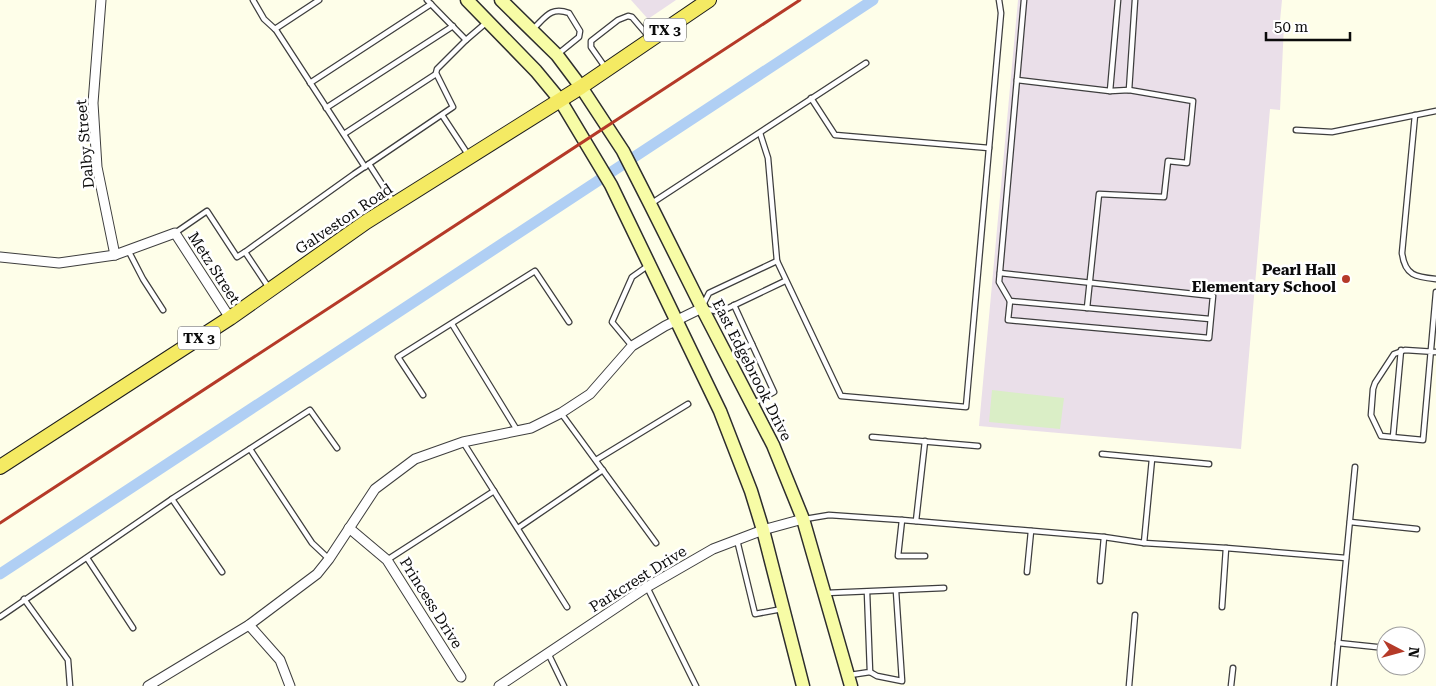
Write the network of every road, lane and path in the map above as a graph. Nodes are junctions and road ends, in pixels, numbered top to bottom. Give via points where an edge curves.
1 (101, 0) edge
2 (253, 0) edge
3 (319, 0) edge
4 (427, 0) edge
5 (466, 0) edge
6 (501, 0) edge
7 (709, 0) edge
8 (999, 0) edge
9 (1024, 0) edge
10 (1118, 0) edge
11 (1135, 0) edge
12 (431, 4) junction
13 (488, 21) junction
14 (453, 26) junction
15 (275, 29) junction
16 (532, 30) junction
17 (579, 37) junction
18 (651, 39) junction
19 (466, 40) junction
20 (591, 41) junction
21 (557, 55) junction
22 (866, 63) dead end
23 (607, 69) junction
24 (436, 74) junction
25 (1016, 80) junction
26 (310, 83) junction
27 (581, 86) junction
28 (1128, 90) junction
29 (1110, 91) junction
30 (811, 98) junction
31 (560, 100) junction
32 (326, 108) junction
33 (1436, 111) edge
34 (442, 115) junction
35 (1415, 115) junction
36 (1296, 130) dead end
37 (344, 134) junction
38 (760, 134) junction
39 (989, 148) junction
40 (469, 157) junction
41 (367, 166) junction
42 (395, 204) junction
43 (650, 204) junction
44 (175, 233) junction
45 (128, 250) junction
46 (245, 252) junction
47 (115, 255) junction
48 (0, 257) edge
49 (777, 261) junction
50 (650, 264) junction
51 (1000, 273) junction
52 (1436, 279) edge
53 (785, 281) junction
54 (1090, 282) junction
55 (270, 290) junction
56 (1436, 292) edge
57 (1010, 301) junction
58 (734, 305) junction
59 (702, 308) junction
60 (1088, 308) junction
61 (164, 310) dead end
62 (230, 318) junction
63 (1210, 318) junction
64 (676, 320) junction
65 (569, 322) dead end
66 (452, 324) junction
67 (752, 344) junction
68 (632, 346) junction
69 (1401, 350) junction
70 (1433, 352) edge
71 (728, 358) junction
72 (423, 395) dead end
73 (688, 404) dead end
74 (752, 404) junction
75 (561, 414) junction
76 (518, 432) junction
77 (872, 437) dead end
78 (1393, 437) junction
79 (925, 441) junction
80 (463, 442) junction
81 (978, 446) dead end
82 (337, 448) dead end
83 (250, 449) junction
84 (1102, 454) dead end
85 (1152, 459) junction
86 (596, 460) junction
87 (1209, 464) dead end
88 (0, 467) edge
89 (1356, 467) dead end
90 (603, 470) junction
91 (494, 490) junction
92 (172, 499) junction
93 (803, 519) junction
94 (902, 520) junction
95 (916, 521) junction
96 (1350, 522) junction
97 (350, 528) junction
98 (518, 528) junction
99 (1418, 529) dead end
100 (763, 530) junction
101 (1031, 531) junction
102 (1104, 537) junction
103 (737, 540) junction
104 (656, 542) dead end
105 (1144, 543) junction
106 (1226, 548) junction
107 (925, 556) dead end
108 (87, 558) junction
109 (1346, 558) junction
110 (329, 560) junction
111 (387, 560) junction
112 (222, 572) dead end
113 (1027, 572) dead end
114 (1100, 581) dead end
115 (647, 588) junction
116 (944, 588) dead end
117 (896, 590) junction
118 (867, 592) junction
119 (825, 593) junction
120 (24, 600) junction
121 (567, 607) dead end
122 (1222, 607) dead end
123 (783, 608) junction
124 (1135, 616) dead end
125 (0, 617) edge
126 (249, 625) junction
127 (133, 628) dead end
128 (1338, 643) junction
129 (1376, 647) edge
130 (548, 653) junction
131 (1233, 668) dead end
132 (870, 672) junction
133 (462, 677) dead end
134 (850, 680) edge
135 (70, 686) edge
136 (148, 686) edge
137 (290, 686) edge
138 (499, 686) edge
139 (564, 686) edge
140 (696, 686) edge
141 (803, 686) edge
142 (1128, 686) edge
143 (1231, 686) edge
144 (1334, 686) edge

1 - 47 street, Dalby Street via 93,103 97,167
2 - 15 lane via 264,19
3 - 15 lane
4 - 12 lane
5 - 13 main road
6 - 16 main road
7 - 18 main road, Galveston Road / TX 3
8 - 39 lane via 1001,12
9 - 25 lane
10 - 29 lane
11 - 28 lane
12 - 14 lane
12 - 26 lane
13 - 19 lane
13 - 31 main road
14 - 19 lane
14 - 32 lane
15 - 26 lane
16 - 17 lane via 551,12 558,10 569,13 580,31
16 - 21 main road
17 - 20 lane
17 - 21 lane
18 - 20 lane via 628,16
18 - 23 main road, Galveston Road / TX 3
19 - 24 lane via 437,69
20 - 23 lane via 591,47
21 - 27 main road, East Edgebrook Drive
22 - 30 lane
23 - 27 main road, Galveston Road / TX 3
24 - 34 lane via 453,108
24 - 37 lane
25 - 29 lane
25 - 51 lane
26 - 32 lane
27 - 31 main road, Galveston Road / TX 3
27 - 43 main road, East Edgebrook Drive via 623,151
28 - 29 lane
28 - 54 lane via 1193,101 1187,163 1168,161 1164,197 1100,194
30 - 38 lane
30 - 39 lane via 835,135
31 - 40 main road, Galveston Road / TX 3
31 - 50 main road via 611,185
32 - 37 lane
33 - 35 lane
34 - 40 lane
34 - 41 lane
35 - 36 lane via 1332,132
35 - 52 lane via 1403,262 1411,274
37 - 41 lane
38 - 43 lane
38 - 49 lane via 768,158
39 - 53 lane via 966,407 841,396
40 - 42 main road, Galveston Road / TX 3
41 - 42 lane
41 - 46 lane
42 - 55 main road, Galveston Road / TX 3
43 - 59 main road, East Edgebrook Drive
44 - 45 street, Metz Street
44 - 46 lane via 207,211 237,258
44 - 62 street, Metz Street
45 - 47 street, Metz Street
45 - 61 lane
46 - 55 lane
47 - 48 street, Metz Street via 59,263
49 - 53 lane
49 - 59 lane via 709,293
50 - 64 main road
50 - 68 lane via 632,277 612,322
51 - 54 lane
51 - 57 lane via 999,282
53 - 58 lane
54 - 60 lane
54 - 63 lane via 1213,296
55 - 62 main road, Galveston Road / TX 3
56 - 70 lane
57 - 60 lane
57 - 63 lane via 1008,320 1161,334 1209,338
58 - 59 lane via 720,312
58 - 67 lane
59 - 64 street
59 - 71 main road, East Edgebrook Drive
60 - 63 lane
62 - 88 main road, Galveston Road / TX 3
64 - 68 street
64 - 100 main road via 720,411
65 - 66 lane via 535,271
66 - 72 lane via 398,357
66 - 76 lane
67 - 71 lane
67 - 74 lane via 774,392
68 - 75 street via 590,394
69 - 70 lane
69 - 78 lane
69 - 78 lane via 1394,354 1373,389 1371,415 1381,436
70 - 78 lane via 1423,440
71 - 74 main road, East Edgebrook Drive
73 - 86 lane
74 - 93 main road, East Edgebrook Drive
75 - 76 street
75 - 86 lane
76 - 80 street
77 - 79 lane
79 - 81 lane
79 - 95 lane
80 - 91 lane
80 - 97 street via 415,459 375,489
82 - 83 lane via 310,410
83 - 92 lane
83 - 110 lane via 312,543
84 - 85 lane
85 - 87 lane
85 - 105 lane
86 - 90 lane
89 - 96 lane
90 - 98 lane
90 - 104 lane
91 - 98 lane
91 - 111 lane
92 - 108 lane
92 - 112 lane
93 - 94 lane via 829,515
93 - 100 street, Parkcrest Drive
93 - 119 main road, East Edgebrook Drive
94 - 95 lane
94 - 107 lane via 898,556
95 - 101 lane
96 - 99 lane
96 - 109 lane
97 - 110 street
97 - 111 street, Princess Drive
98 - 121 lane
100 - 103 street, Parkcrest Drive
100 - 123 main road
101 - 102 lane
101 - 113 lane
102 - 105 lane
102 - 114 lane
103 - 115 street, Parkcrest Drive via 713,548
103 - 123 lane via 755,614
105 - 106 lane
106 - 109 lane
106 - 122 lane
108 - 120 lane
108 - 127 lane
109 - 128 lane
110 - 126 street via 317,574
111 - 133 street, Princess Drive
115 - 130 street, Parkcrest Drive
115 - 140 lane
116 - 117 lane
117 - 118 lane
117 - 132 lane via 902,680
118 - 119 lane
118 - 132 lane
119 - 134 main road, East Edgebrook Drive
120 - 125 lane
120 - 135 lane via 68,660
123 - 141 main road
124 - 142 lane
126 - 136 street
126 - 137 street via 280,660
128 - 129 lane
128 - 144 lane
130 - 138 street, Parkcrest Drive
130 - 139 lane
131 - 143 lane
132 - 134 lane

